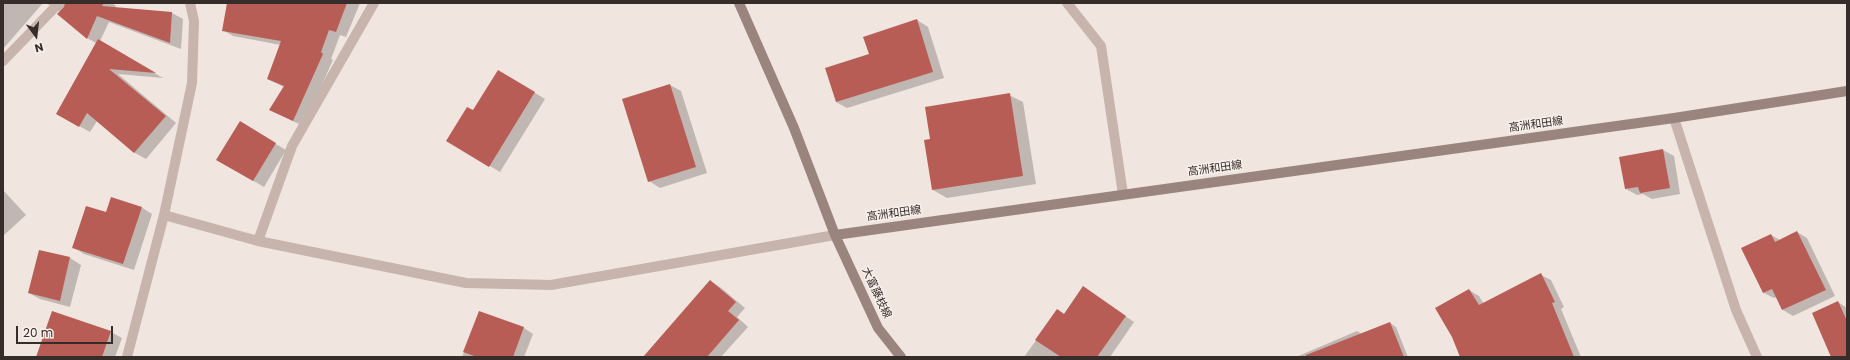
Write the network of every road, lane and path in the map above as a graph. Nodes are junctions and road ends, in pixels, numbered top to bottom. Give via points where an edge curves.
1 (59, 3) edge
2 (190, 3) edge
3 (374, 3) edge
4 (740, 3) edge
5 (1067, 3) edge
6 (3, 61) edge
7 (1847, 91) edge
8 (1674, 118) junction
9 (1123, 194) junction
10 (164, 215) junction
11 (835, 235) junction
12 (258, 241) junction
13 (127, 357) edge
14 (901, 357) edge
15 (1757, 357) edge

1 - 6 street
2 - 10 street via 194,21 192,83
3 - 12 street via 292,146
4 - 11 main road via 791,121
5 - 9 street via 1101,46
7 - 8 main road, 高洲和田線
8 - 9 main road, 高洲和田線
8 - 15 street via 1736,310
9 - 11 main road, 高洲和田線
10 - 12 street
10 - 13 street
11 - 12 street via 551,285 466,283
11 - 14 main road, 大富藤枝線 via 878,328

